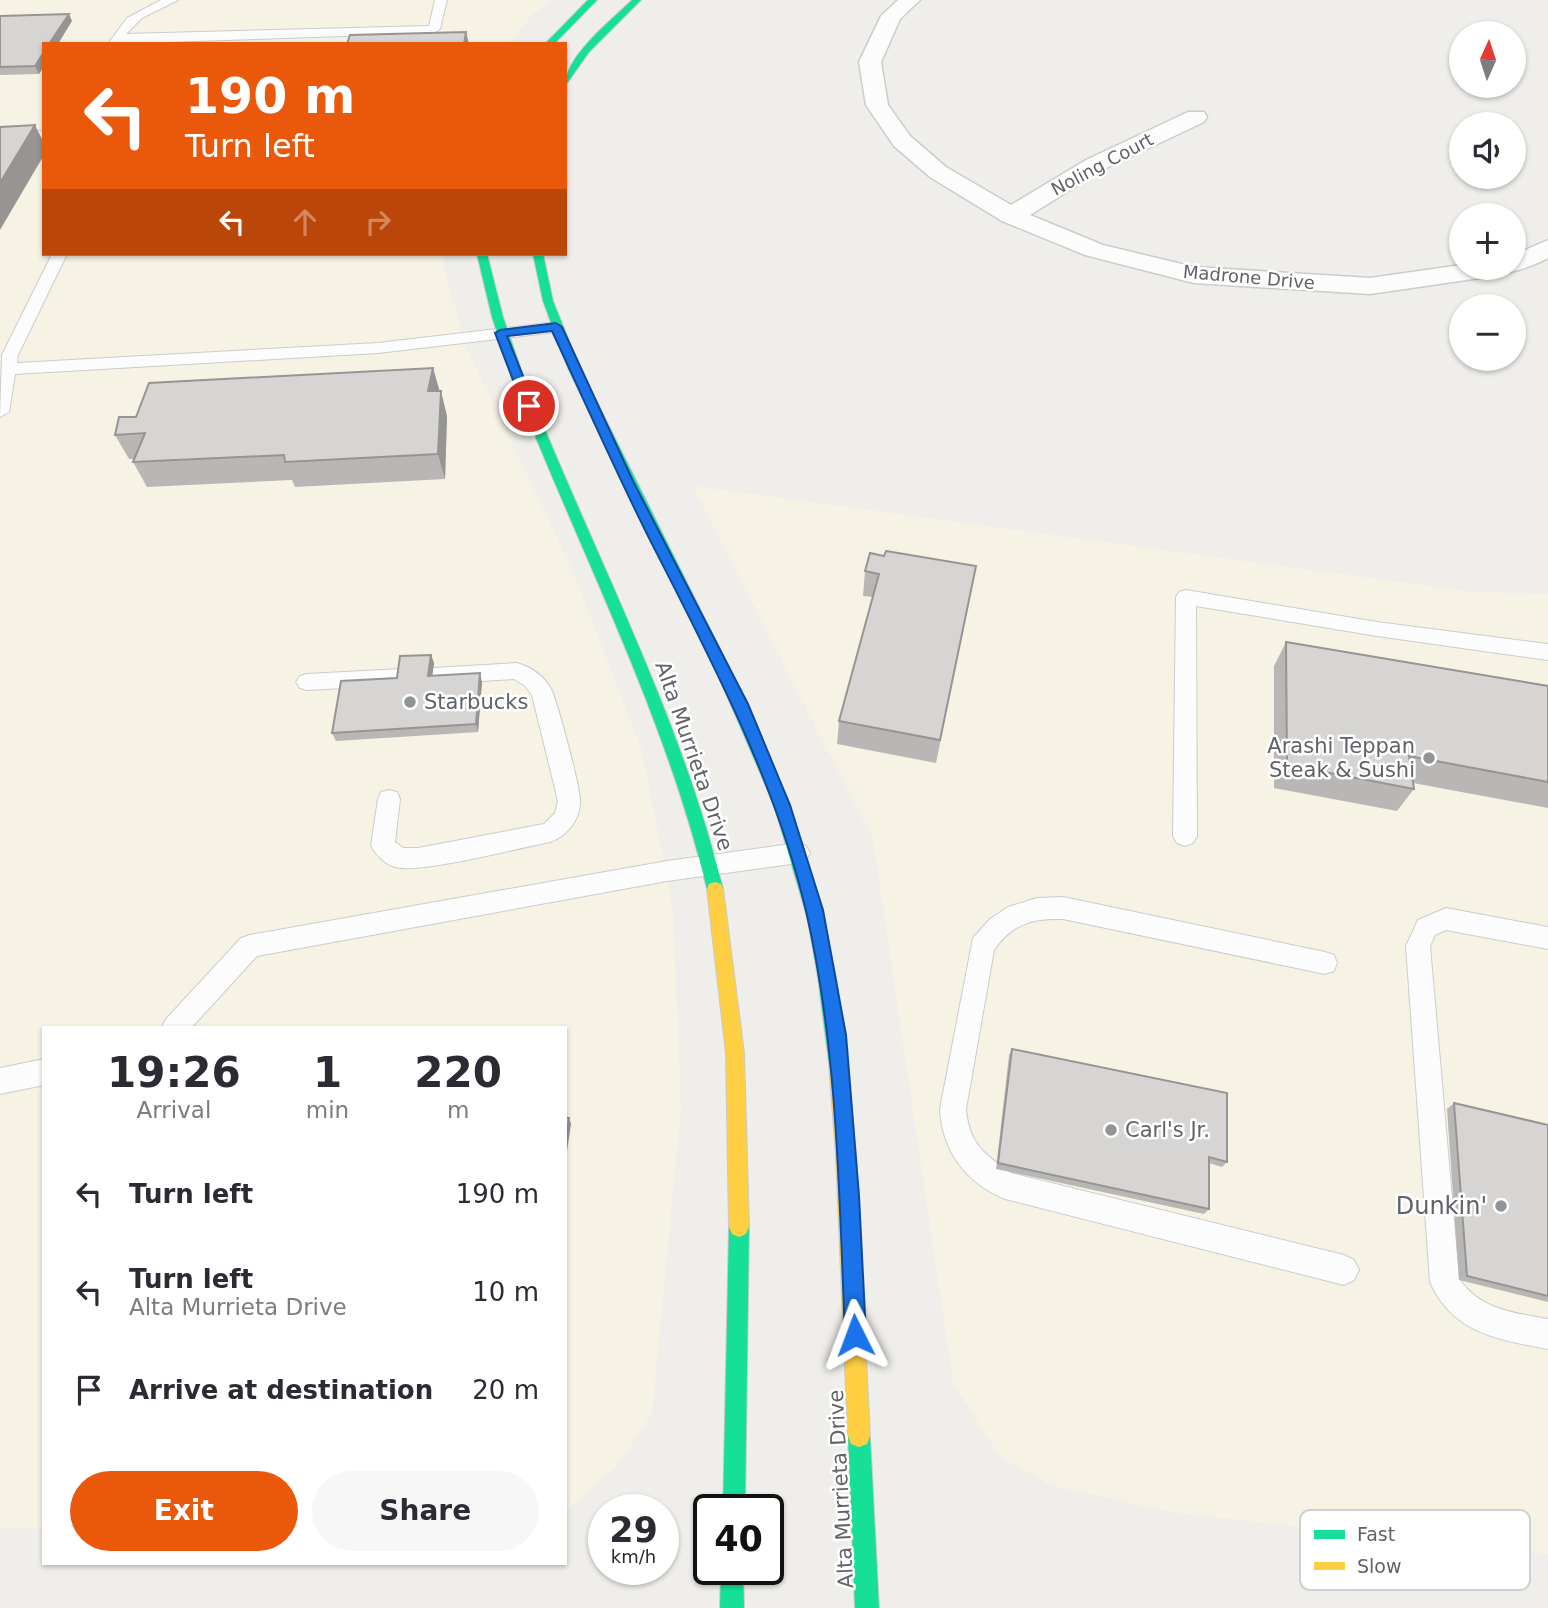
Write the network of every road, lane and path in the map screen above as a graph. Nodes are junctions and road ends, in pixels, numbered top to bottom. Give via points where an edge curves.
1 (172, 0) edge
2 (441, 0) edge
3 (593, 0) edge
4 (637, 0) edge
5 (910, 0) edge
6 (116, 41) edge
7 (551, 42) edge
8 (567, 80) edge
9 (1196, 117) dead end
10 (42, 135) edge
11 (0, 136) edge
12 (1011, 216) junction
13 (1548, 248) edge
14 (58, 256) edge
15 (482, 256) edge
16 (538, 256) edge
17 (1526, 259) edge
18 (1449, 275) edge
19 (556, 327) junction
20 (500, 333) junction
21 (8, 369) junction
22 (0, 412) edge
23 (1548, 652) edge
24 (432, 676) edge
25 (401, 677) edge
26 (307, 682) dead end
27 (389, 799) dead end
28 (1185, 836) dead end
29 (798, 853) junction
30 (710, 864) junction
31 (1548, 938) edge
32 (1325, 963) dead end
33 (176, 1026) edge
34 (42, 1072) edge
35 (0, 1080) edge
36 (1344, 1270) dead end
37 (1548, 1335) edge
38 (734, 1494) edge
39 (733, 1585) edge
40 (732, 1608) edge
41 (867, 1608) edge

1 - 6 lane via 144,10 125,24
2 - 6 lane via 434,29
3 - 7 street
4 - 8 street via 586,50
5 - 12 street, Madrone Drive via 891,16 870,62 877,105 902,141 938,172
9 - 12 street, Noling Court via 1094,165
10 - 11 lane
12 - 18 street, Madrone Drive via 1094,250 1194,275 1370,286
13 - 17 street
14 - 21 lane via 10,355
15 - 20 street, Alta Murrieta Drive
16 - 19 street, Alta Murrieta Drive
19 - 20 lane
19 - 29 street, Alta Murrieta Drive via 627,481 740,704
20 - 21 lane via 378,348
20 - 30 street, Alta Murrieta Drive via 640,663
21 - 22 lane
23 - 28 lane via 1186,597
24 - 27 lane via 517,671 531,679 542,692 569,801 565,818 550,832 398,858 383,846
25 - 26 lane
29 - 30 lane
29 - 41 street, Alta Murrieta Drive via 826,965 837,1035 849,1196
30 - 33 lane via 250,946
30 - 38 street, Alta Murrieta Drive via 724,940 738,1085
31 - 37 lane via 1447,919 1420,932 1418,946 1445,1282 1468,1311 1492,1322
32 - 36 lane via 1063,908 1016,914 996,925 982,946 953,1128 964,1154 1005,1185
34 - 35 lane
39 - 40 street

